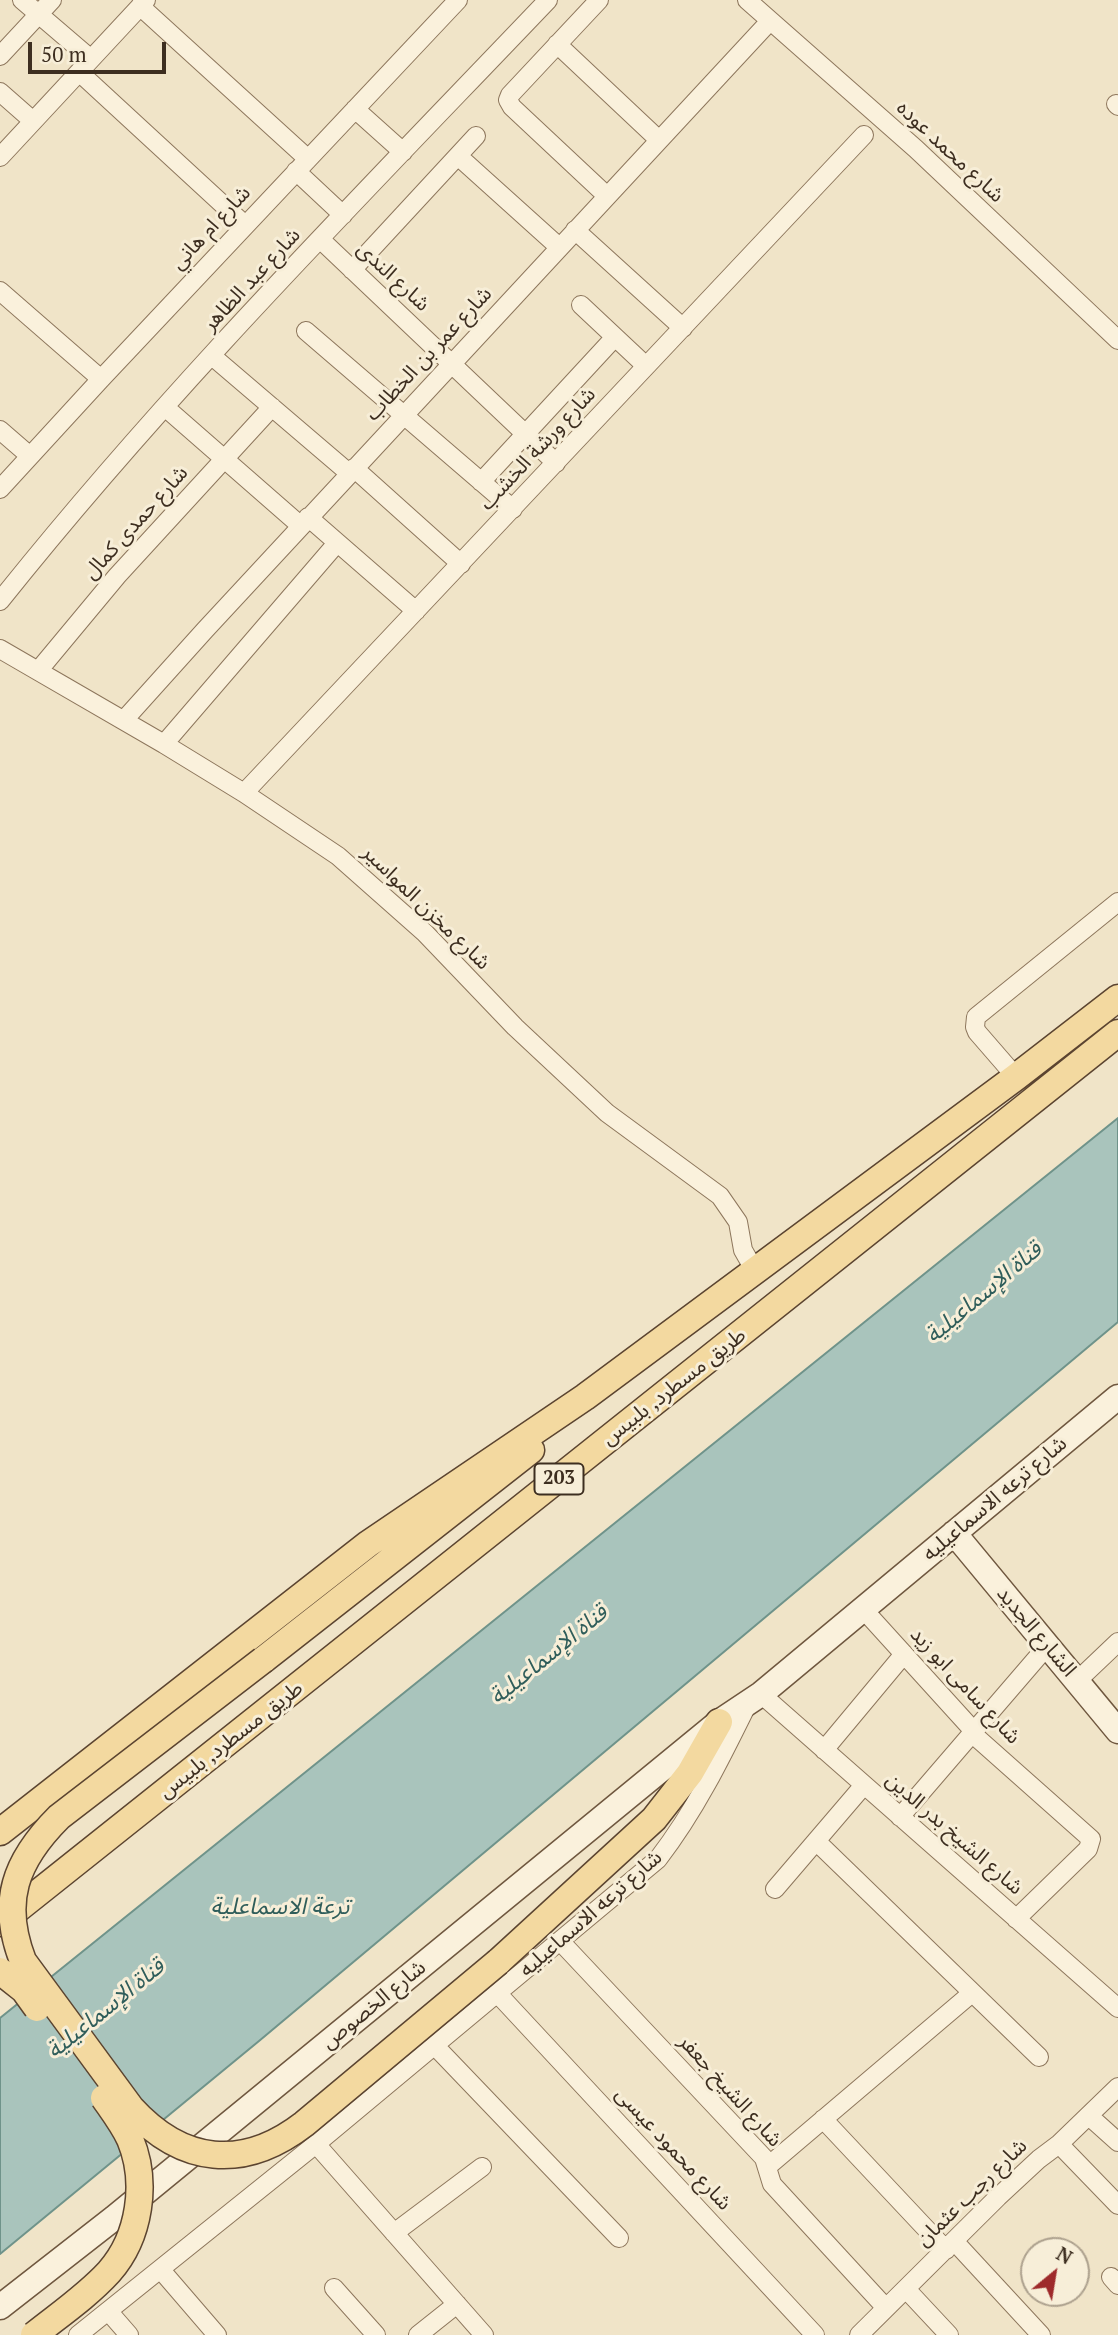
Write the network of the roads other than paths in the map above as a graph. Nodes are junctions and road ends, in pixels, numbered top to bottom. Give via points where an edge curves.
1 (22, 0) edge
2 (52, 0) edge
3 (458, 0) edge
4 (548, 0) edge
5 (599, 0) edge
6 (747, 0) edge
7 (143, 3) edge
8 (39, 14) junction
9 (770, 20) junction
10 (557, 44) junction
11 (0, 56) edge
12 (85, 66) junction
13 (0, 92) edge
14 (355, 109) junction
15 (33, 121) junction
16 (864, 135) dead end
17 (476, 136) dead end
18 (659, 141) junction
19 (4, 145) edge
20 (403, 152) junction
21 (458, 156) junction
22 (302, 165) junction
23 (607, 196) junction
24 (343, 215) junction
25 (246, 225) junction
26 (575, 230) junction
27 (320, 239) junction
28 (559, 247) junction
29 (352, 270) junction
30 (0, 291) edge
31 (581, 305) dead end
32 (683, 328) junction
33 (306, 331) dead end
34 (615, 337) junction
35 (1118, 340) edge
36 (212, 356) junction
37 (452, 363) junction
38 (646, 366) junction
39 (101, 379) junction
40 (272, 407) junction
41 (166, 408) junction
42 (403, 415) junction
43 (0, 430) edge
44 (526, 434) junction
45 (30, 456) junction
46 (225, 459) junction
47 (556, 463) junction
48 (351, 471) junction
49 (481, 482) junction
50 (0, 489) edge
51 (513, 509) junction
52 (304, 522) junction
53 (337, 542) junction
54 (461, 564) junction
55 (0, 601) edge
56 (416, 611) junction
57 (0, 649) edge
58 (38, 671) junction
59 (124, 720) junction
60 (164, 744) junction
61 (244, 793) junction
62 (1115, 911) edge
63 (1118, 998) edge
64 (1118, 1033) edge
65 (1016, 1077) junction
66 (755, 1270) junction
67 (585, 1397) junction
68 (1118, 1397) edge
69 (954, 1533) junction
70 (863, 1609) junction
71 (1118, 1642) edge
72 (1048, 1645) junction
73 (904, 1654) junction
74 (1077, 1681) junction
75 (755, 1698) junction
76 (719, 1722) junction
77 (1118, 1731) edge
78 (972, 1733) junction
79 (824, 1750) junction
80 (864, 1785) junction
81 (900, 1817) junction
82 (0, 1832) edge
83 (816, 1841) junction
84 (775, 1889) dead end
85 (1016, 1919) junction
86 (0, 1923) edge
87 (560, 1941) junction
88 (0, 1971) edge
89 (972, 1993) junction
90 (498, 1994) junction
91 (1118, 2008) edge
92 (435, 2046) junction
93 (1039, 2057) dead end
94 (1118, 2087) edge
95 (1090, 2116) junction
96 (823, 2119) junction
97 (1118, 2142) edge
98 (316, 2144) junction
99 (1059, 2144) junction
100 (482, 2167) dead end
101 (767, 2167) junction
102 (1118, 2205) edge
103 (394, 2233) junction
104 (619, 2238) dead end
105 (950, 2246) junction
106 (161, 2270) junction
107 (334, 2288) dead end
108 (906, 2288) junction
109 (457, 2304) junction
110 (0, 2307) edge
111 (886, 2308) junction
112 (109, 2312) junction
113 (34, 2335) edge
114 (78, 2335) edge
115 (129, 2335) edge
116 (217, 2335) edge
117 (376, 2335) edge
118 (418, 2335) edge
119 (484, 2335) edge
120 (815, 2335) edge
121 (859, 2335) edge
122 (949, 2335) edge
123 (1041, 2335) edge

1 - 8 street
2 - 8 street
3 - 14 street, شارع ام هاني
4 - 20 street, شارع عبد الظاهر
5 - 10 street
6 - 9 street, شارع محمد عوده
7 - 12 street
7 - 22 street
8 - 11 street
8 - 12 street
9 - 18 street, شارع عمر بن الخطاب
9 - 35 street, شارع محمد عوده via 916,149
10 - 18 street
10 - 23 street via 508,100
12 - 15 street
12 - 25 street
13 - 15 street
14 - 20 street
14 - 22 street, شارع ام هاني
15 - 19 street
16 - 32 street, شارع ورشة الخشب
17 - 21 street
18 - 23 street, شارع عمر بن الخطاب
20 - 24 street, شارع عبد الظاهر
21 - 28 street
21 - 29 street
22 - 24 street
22 - 25 street, شارع ام هاني
23 - 26 street, شارع عمر بن الخطاب
24 - 27 street, شارع عبد الظاهر
25 - 39 street, شارع ام هاني
26 - 28 street, شارع عمر بن الخطاب
26 - 32 street
27 - 29 street, شارع الندى
27 - 36 street, شارع عبد الظاهر
28 - 37 street, شارع عمر بن الخطاب
29 - 37 street, شارع الندى
30 - 39 street
31 - 34 street
32 - 38 street, شارع ورشة الخشب
33 - 42 street
34 - 38 street
34 - 44 street
36 - 40 street
36 - 41 street, شارع عبد الظاهر
37 - 42 street, شارع عمر بن الخطاب
37 - 44 street, شارع الندى
38 - 47 street, شارع ورشة الخشب
39 - 45 street, شارع ام هاني
40 - 46 street, شارع حمدى كمال
40 - 48 street
41 - 46 street
41 - 55 street, شارع عبد الظاهر via 71,513
42 - 48 street, شارع عمر بن الخطاب
42 - 49 street
43 - 45 street
44 - 47 street, شارع الندى
44 - 49 street
45 - 50 street, شارع ام هاني
46 - 52 street
46 - 58 street, شارع حمدى كمال via 117,576
47 - 51 street, شارع ورشة الخشب
48 - 52 street, شارع عمر بن الخطاب
48 - 54 street
49 - 51 street
51 - 54 street, شارع ورشة الخشب
52 - 53 street
52 - 59 street, شارع عمر بن الخطاب
53 - 56 street
53 - 60 street
54 - 56 street, شارع ورشة الخشب
56 - 61 street, شارع ورشة الخشب
57 - 58 street, شارع مخزن المواسير
58 - 59 street, شارع مخزن المواسير
59 - 60 street, شارع مخزن المواسير
60 - 61 street, شارع مخزن المواسير
61 - 66 street, شارع مخزن المواسير via 348,864 425,933 515,1027 607,1113 720,1196 738,1222 743,1250
62 - 65 street via 976,1017 977,1032
63 - 65 main road, طريق مسطرد, بلبيس / 203
64 - 86 main road, طريق مسطرد, بلبيس / 203
65 - 66 main road, طريق مسطرد, بلبيس / 203
66 - 67 main road, طريق مسطرد, بلبيس / 203
67 - 76 main road, bridge via 506,1472 43,1833 19,1870 13,1892 11,1916 23,1961 131,2108 162,2137 203,2154 247,2153 267,2147 304,2124 498,1962 654,1819 690,1773
67 - 82 main road, طريق مسطرد, بلبيس / 203 via 368,1544
68 - 69 main road, شارع ترعه الاسماعيليه
69 - 70 main road, شارع ترعه الاسماعيليه
69 - 72 main road, الشارع الجديد
70 - 73 street, شارع سامى ابو زيد
70 - 75 main road, شارع ترعه الاسماعيليه
71 - 74 street
72 - 74 main road, الشارع الجديد
72 - 78 street
73 - 78 street, شارع سامى ابو زيد
73 - 79 street
74 - 77 main road, الشارع الجديد
75 - 76 main road, شارع الخصوص
75 - 79 street, شارع الشيخ بدر الدين
75 - 87 street, شارع ترعه الاسماعيليه via 702,1795 659,1859
76 - 110 main road, شارع الخصوص
78 - 81 street
78 - 85 street, شارع سامى ابو زيد via 1090,1838 1088,1849
79 - 80 street, شارع الشيخ بدر الدين
80 - 81 street, شارع الشيخ بدر الدين
80 - 83 street
81 - 85 street, شارع الشيخ بدر الدين
83 - 84 street
83 - 89 street
85 - 91 street, شارع الشيخ بدر الدين
87 - 90 street, شارع ترعه الاسماعيليه
87 - 101 street, شارع الشيخ جعفر via 764,2158
88 - 113 main road, bridge via 24,1990 117,2115 138,2166 136,2221 126,2247 91,2290
89 - 93 street
89 - 96 street
90 - 92 street, شارع ترعه الاسماعيليه
90 - 120 street, شارع محمود عيسى
92 - 98 street, شارع ترعه الاسماعيليه
92 - 104 street
94 - 95 street, شارع رجب عثمان
95 - 97 street
95 - 99 street, شارع رجب عثمان
96 - 101 street
96 - 105 street
98 - 103 street
98 - 106 street, شارع ترعه الاسماعيليه
99 - 102 street
99 - 105 street, شارع رجب عثمان
100 - 103 street
101 - 111 street, شارع الشيخ جعفر via 772,2184
103 - 109 street
105 - 108 street, شارع رجب عثمان
105 - 123 street
106 - 112 street, شارع ترعه الاسماعيليه
106 - 116 street
107 - 117 street
108 - 111 street, شارع رجب عثمان
108 - 122 street
109 - 118 street
109 - 119 street
111 - 121 street, شارع رجب عثمان
112 - 114 street, شارع ترعه الاسماعيليه
112 - 115 street

